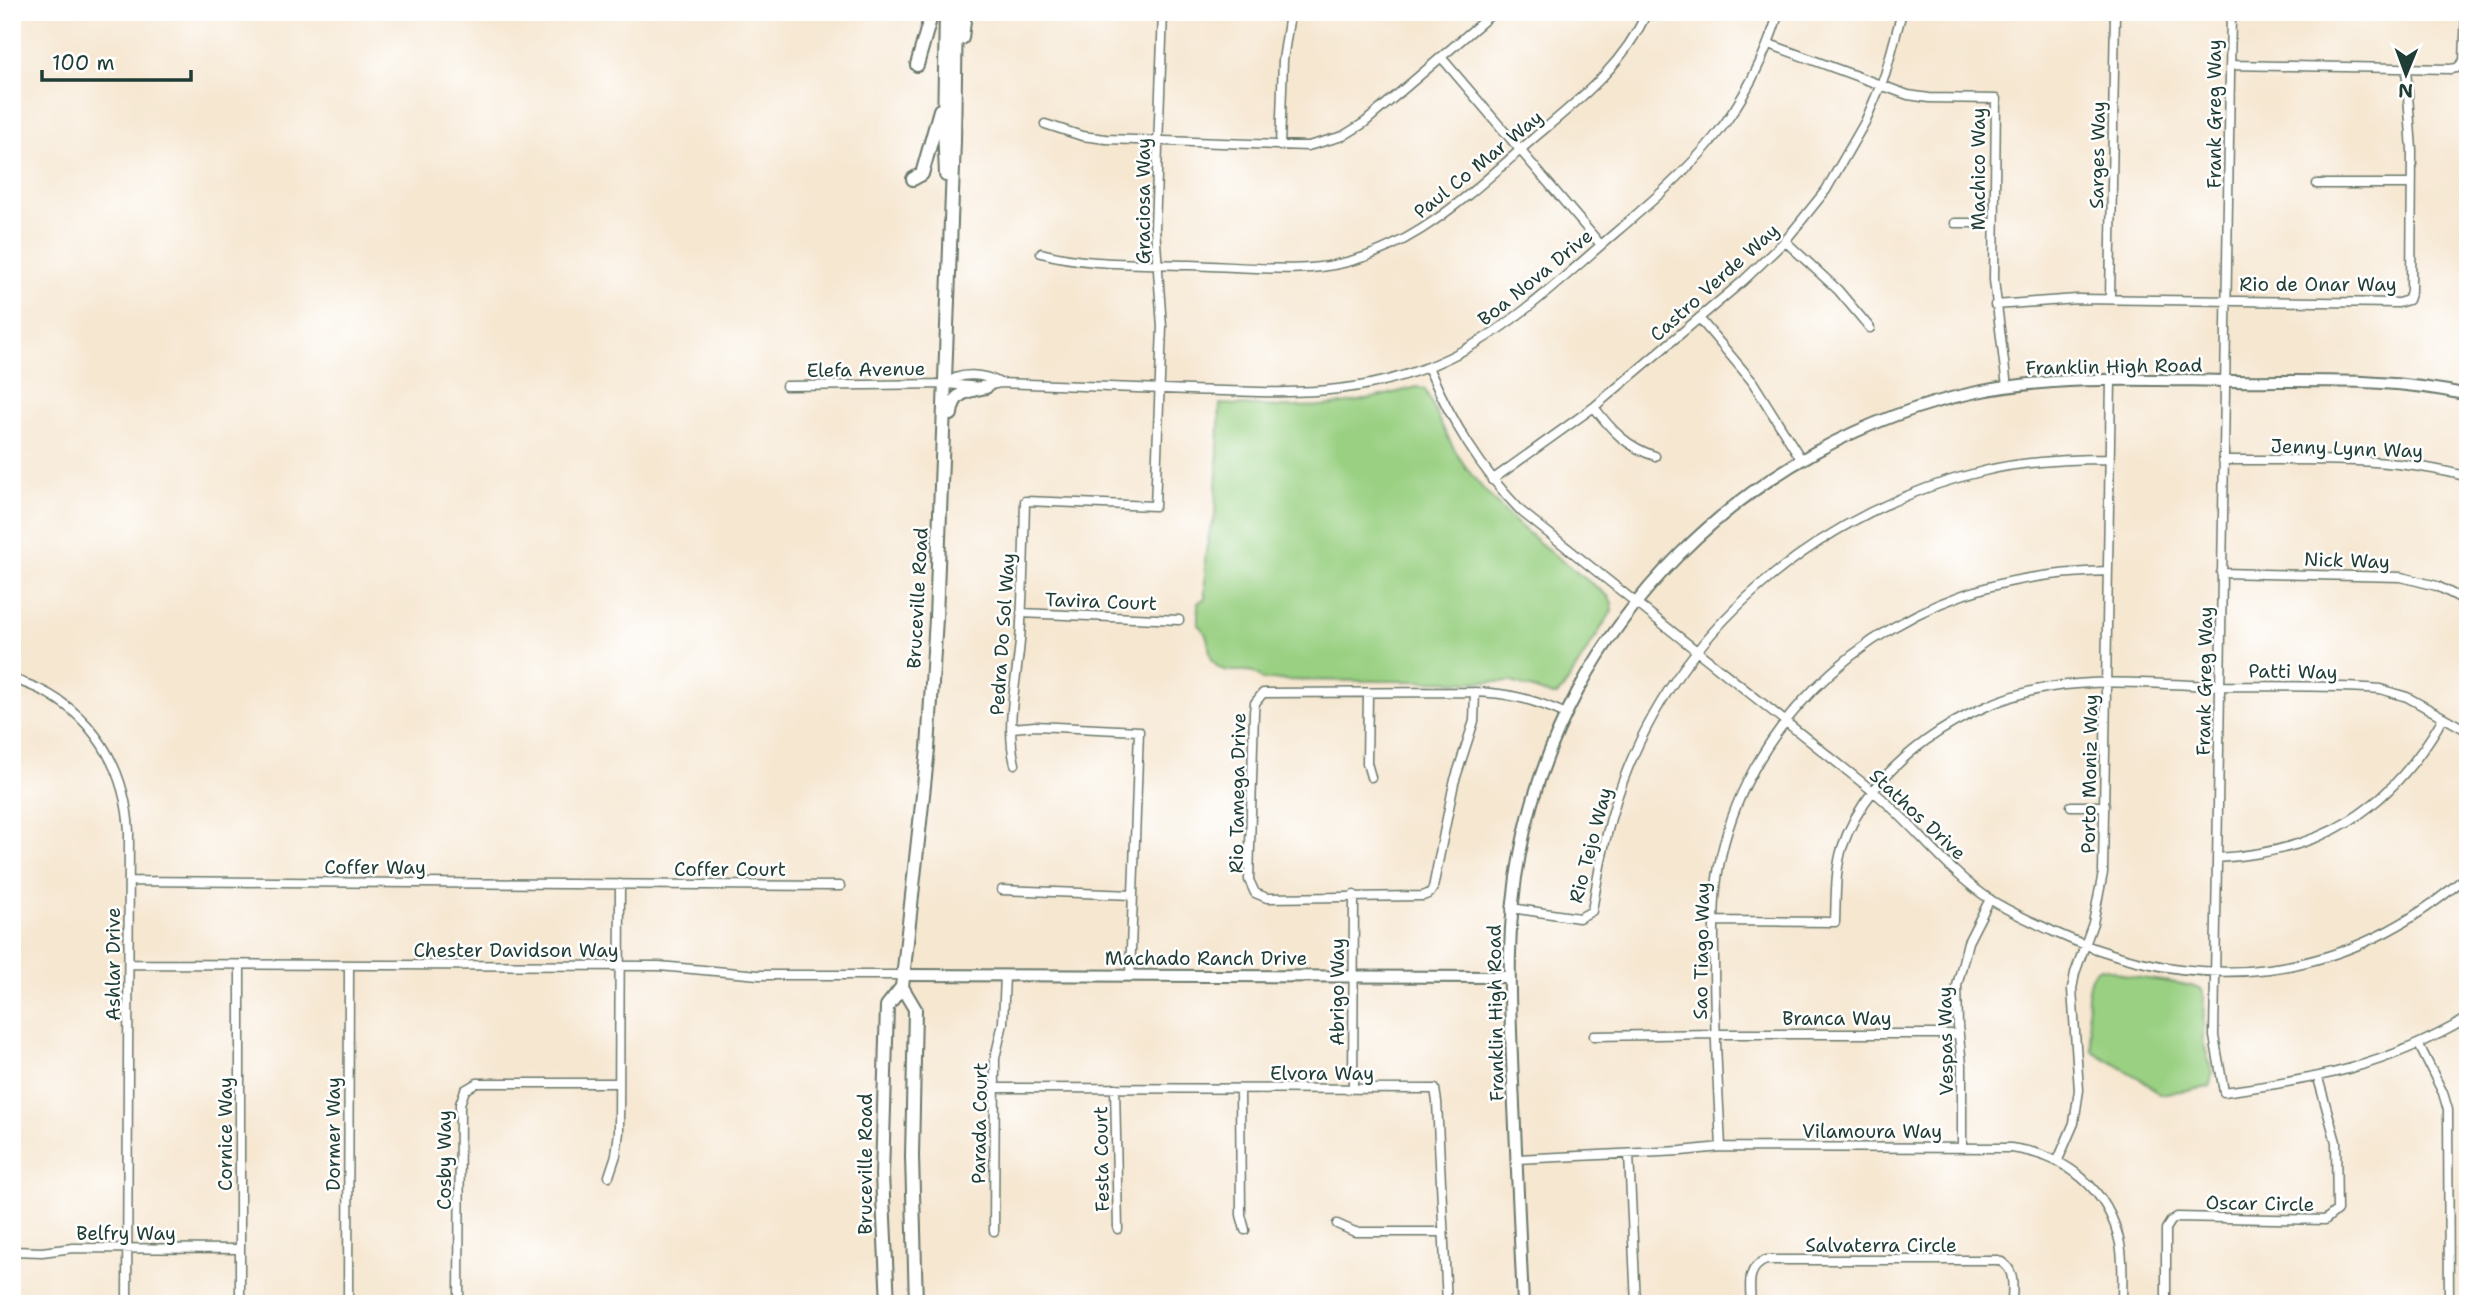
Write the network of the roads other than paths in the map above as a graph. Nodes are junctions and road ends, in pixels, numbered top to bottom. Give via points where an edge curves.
1 (932, 12) edge
2 (946, 12) edge
3 (956, 12) edge
4 (965, 12) edge
5 (1163, 12) edge
6 (1494, 12) edge
7 (1647, 12) edge
8 (1779, 12) edge
9 (1902, 12) edge
10 (2115, 12) edge
11 (2231, 12) edge
12 (2466, 12) edge
13 (1290, 14) edge
14 (1769, 44) junction
15 (1441, 57) junction
16 (918, 65) dead end
17 (2230, 65) junction
18 (955, 66) junction
19 (2406, 68) junction
20 (1881, 86) junction
21 (944, 93) junction
22 (1045, 124) dead end
23 (1158, 142) junction
24 (1280, 146) junction
25 (1520, 150) junction
26 (913, 179) dead end
27 (2317, 184) dead end
28 (2411, 184) junction
29 (950, 210) junction
30 (1955, 223) dead end
31 (1994, 223) junction
32 (1785, 241) junction
33 (1601, 245) junction
34 (1041, 253) dead end
35 (1158, 264) junction
36 (2110, 299) junction
37 (2228, 300) junction
38 (1996, 305) junction
39 (1699, 318) junction
40 (1870, 328) dead end
41 (1428, 367) junction
42 (2111, 380) junction
43 (2225, 381) junction
44 (1000, 383) junction
45 (946, 384) junction
46 (786, 386) dead end
47 (986, 387) junction
48 (2007, 387) junction
49 (1160, 389) junction
50 (2468, 395) edge
51 (1594, 407) junction
52 (944, 430) junction
53 (1654, 456) dead end
54 (1801, 459) junction
55 (2110, 459) junction
56 (2223, 460) junction
57 (2468, 477) edge
58 (1492, 480) junction
59 (2108, 572) junction
60 (2221, 573) junction
61 (2468, 602) edge
62 (1635, 603) junction
63 (1021, 613) junction
64 (1179, 620) dead end
65 (1697, 652) junction
66 (12, 679) edge
67 (2106, 684) junction
68 (2220, 686) junction
69 (1475, 692) junction
70 (1368, 694) junction
71 (1566, 714) junction
72 (2443, 718) junction
73 (1785, 722) junction
74 (1012, 728) junction
75 (2468, 731) edge
76 (1015, 764) dead end
77 (1371, 777) dead end
78 (1874, 792) junction
79 (2071, 806) dead end
80 (2105, 806) junction
81 (2217, 858) junction
82 (2468, 875) edge
83 (129, 881) junction
84 (620, 884) junction
85 (840, 886) dead end
86 (1002, 890) dead end
87 (1133, 895) junction
88 (1354, 895) junction
89 (1990, 900) junction
90 (1511, 908) junction
91 (1714, 921) junction
92 (2084, 946) junction
93 (129, 964) junction
94 (240, 965) junction
95 (349, 965) junction
96 (619, 966) junction
97 (2215, 972) junction
98 (1005, 975) junction
99 (1130, 976) junction
100 (1353, 976) junction
101 (1508, 977) junction
102 (903, 981) junction
103 (2468, 1018) edge
104 (1716, 1034) junction
105 (1959, 1034) junction
106 (1594, 1037) dead end
107 (2419, 1045) junction
108 (2318, 1078) junction
109 (619, 1083) junction
110 (994, 1088) junction
111 (1115, 1088) junction
112 (1240, 1088) junction
113 (1353, 1089) junction
114 (1721, 1147) junction
115 (1962, 1147) junction
116 (1629, 1154) junction
117 (1517, 1159) junction
118 (2058, 1160) junction
119 (609, 1176) dead end
120 (1337, 1224) dead end
121 (1118, 1229) dead end
122 (1245, 1230) dead end
123 (993, 1231) dead end
124 (1443, 1232) junction
125 (128, 1249) junction
126 (240, 1249) junction
127 (12, 1251) edge
128 (127, 1304) edge
129 (240, 1304) edge
130 (348, 1304) edge
131 (459, 1304) edge
132 (888, 1304) edge
133 (916, 1304) edge
134 (1447, 1304) edge
135 (1523, 1304) edge
136 (1636, 1304) edge
137 (1751, 1304) edge
138 (2012, 1304) edge
139 (2122, 1304) edge
140 (2166, 1304) edge
141 (2449, 1304) edge

1 - 16 main road
2 - 21 main road, Bruceville Road
3 - 18 main road, Bruceville Road
4 - 18 main road
5 - 23 street, Graciosa Way
6 - 15 street
7 - 25 street, Paul Co Mar Way via 1605,76
8 - 14 street, Boa Nova Drive
9 - 20 street, Castro Verde Way
10 - 36 street, Sarges Way
11 - 17 street, Frank Greg Way
12 - 19 street via 2464,61 2457,68
13 - 24 street via 1283,60
14 - 20 street, Machico Way
14 - 33 street, Boa Nova Drive via 1739,104 1706,150
15 - 24 street via 1343,136 1308,146
15 - 25 street
17 - 19 street
17 - 37 street, Frank Greg Way
18 - 29 main road, Bruceville Road
19 - 28 street, Rio de Onar Way
20 - 31 street, Machico Way via 1929,98 1996,99
20 - 32 street, Castro Verde Way via 1847,157
21 - 26 main road via 922,174
21 - 29 main road, Bruceville Road
22 - 23 street via 1082,136
23 - 24 street
23 - 35 street, Graciosa Way
25 - 33 street
25 - 35 street, Paul Co Mar Way via 1425,229 1358,260 1294,269
27 - 28 street
28 - 37 street, Rio de Onar Way via 2408,300
29 - 45 main road, Bruceville Road
30 - 31 street
31 - 38 street, Machico Way
32 - 39 street, Castro Verde Way
32 - 40 street via 1838,290
33 - 41 street, Boa Nova Drive via 1494,332
34 - 35 street, Paul Co Mar Way via 1078,261
35 - 49 street, Graciosa Way
36 - 37 street, Rio de Onar Way
36 - 38 street, Rio de Onar Way
37 - 43 street, Frank Greg Way
38 - 48 street, Machico Way
39 - 51 street, Castro Verde Way
39 - 54 street via 1752,381
41 - 49 street, Boa Nova Drive via 1366,386 1313,393
41 - 58 street, Stathos Drive via 1460,434
42 - 43 street, Franklin High Road
42 - 48 street, Franklin High Road
42 - 55 street, Porto Moniz Way
43 - 50 street, Franklin High Road via 2389,383
43 - 56 street, Frank Greg Way
44 - 45 street, Elefa Avenue via 964,375
44 - 47 street, Elefa Avenue
44 - 49 street, Elefa Avenue
45 - 46 street, Elefa Avenue
45 - 47 street, Elefa Avenue
45 - 52 main road, Bruceville Road
47 - 52 main road via 957,396
48 - 54 street, Franklin High Road via 1908,411
49 - 63 street, Pedra Do Sol Way via 1155,506 1025,501
51 - 53 street via 1616,434
51 - 58 street, Castro Verde Way
52 - 102 main road, Bruceville Road via 928,749
54 - 62 street, Franklin High Road via 1711,523
55 - 59 street, Porto Moniz Way
55 - 65 street, Rio Tejo Way via 2051,461 1985,471 1884,505 1782,567 1751,593
56 - 57 street, Jenny Lynn Way via 2391,463
56 - 60 street, Frank Greg Way
58 - 62 street, Stathos Drive via 1541,528
59 - 67 street, Porto Moniz Way
59 - 73 street, Sao Tiago Way via 2021,579 1975,590 1921,612 1843,663
60 - 61 street, Nick Way via 2401,577 2437,586
60 - 68 street, Frank Greg Way
62 - 65 street, Stathos Drive
62 - 71 street, Franklin High Road via 1584,678
63 - 64 street, Tavira Court
63 - 74 street, Pedra Do Sol Way
65 - 73 street, Stathos Drive
65 - 90 street, Rio Tejo Way via 1658,708 1628,768 1603,845 1592,911 1580,918
66 - 83 street, Ashlar Drive via 67,705 106,749 126,803
67 - 68 street, Patti Way
67 - 78 street, Patti Way via 2051,687 1966,716 1924,742
67 - 80 street, Porto Moniz Way
68 - 72 street, Patti Way via 2380,689 2407,697
68 - 81 street, Frank Greg Way
69 - 70 street, Rio Tamega Drive
69 - 71 street, Rio Tamega Drive via 1508,693
69 - 88 street, Rio Tamega Drive via 1474,721 1454,783 1433,888 1423,896
70 - 77 street
70 - 88 street, Rio Tamega Drive via 1263,693 1255,703 1249,880 1255,892 1267,898
71 - 90 street, Franklin High Road via 1530,808
72 - 75 street, Patti Way
72 - 81 street via 2400,779 2343,825 2274,852
73 - 78 street, Stathos Drive
73 - 91 street, Sao Tiago Way via 1753,770 1732,818 1718,869
74 - 76 street
74 - 87 street, Pedra Do Sol Way via 1139,731
78 - 89 street, Stathos Drive
78 - 91 street, Patti Way via 1842,849 1835,922
79 - 80 street
80 - 92 street, Porto Moniz Way via 2103,873
81 - 97 street, Frank Greg Way
82 - 97 street, Stathos Drive via 2401,925 2360,945 2305,963
83 - 84 street, Coffer Way
83 - 93 street, Ashlar Drive
84 - 85 street, Coffer Court
84 - 96 street
86 - 87 street
87 - 99 street, Pedra Do Sol Way
88 - 100 street, Abrigo Way
89 - 92 street, Stathos Drive
89 - 105 street, Vespas Way via 1961,963 1956,1002
90 - 101 street, Franklin High Road
91 - 104 street, Sao Tiago Way
92 - 97 street, Stathos Drive via 2148,965
92 - 118 street, Porto Moniz Way via 2072,989 2078,1103
93 - 94 street, Chester Davidson Way
93 - 125 street, Ashlar Drive
94 - 95 street, Chester Davidson Way
94 - 126 street, Cornice Way
95 - 96 street, Chester Davidson Way
95 - 130 street, Dormer Way
96 - 102 street, Chester Davidson Way
96 - 109 street
97 - 108 street, Frank Greg Way via 2214,1036 2224,1092
98 - 99 street, Machado Ranch Drive
98 - 102 street, Machado Ranch Drive
98 - 110 street, Parada Court
99 - 100 street, Machado Ranch Drive
100 - 101 street, Machado Ranch Drive
100 - 113 street, Abrigo Way
101 - 117 street, Franklin High Road
102 - 132 main road, Bruceville Road via 887,1006 881,1175
102 - 133 main road, Bruceville Road via 915,1009
103 - 107 street, Frank Greg Way
104 - 105 street, Branca Way
104 - 106 street, Branca Way
104 - 114 street, Sao Tiago Way
105 - 115 street, Vespas Way
107 - 108 street, Frank Greg Way
107 - 141 street via 2448,1110
108 - 140 street, Oscar Circle via 2336,1142 2337,1210 2325,1220 2171,1220 2166,1230
109 - 119 street via 618,1143
109 - 131 street, Cosby Way via 477,1083 464,1090 460,1104
110 - 111 street, Elvora Way
110 - 123 street, Parada Court
111 - 112 street, Elvora Way
111 - 121 street, Festa Court
112 - 113 street, Elvora Way
112 - 122 street via 1241,1216
113 - 124 street, Elvora Way via 1435,1089
114 - 115 street, Vilamoura Way
114 - 116 street, Vilamoura Way
115 - 118 street, Vilamoura Way via 2020,1149
116 - 117 street, Vilamoura Way
116 - 136 street
117 - 135 street, Franklin High Road
118 - 139 street, Vilamoura Way via 2080,1174 2109,1210 2121,1247
120 - 124 street via 1355,1233
124 - 134 street, Elvora Way
125 - 126 street, Belfry Way
125 - 127 street, Belfry Way
125 - 128 street, Ashlar Drive
126 - 129 street, Cornice Way
137 - 138 street, Salvaterra Circle via 1750,1274 1766,1260 1998,1261 2013,1275

